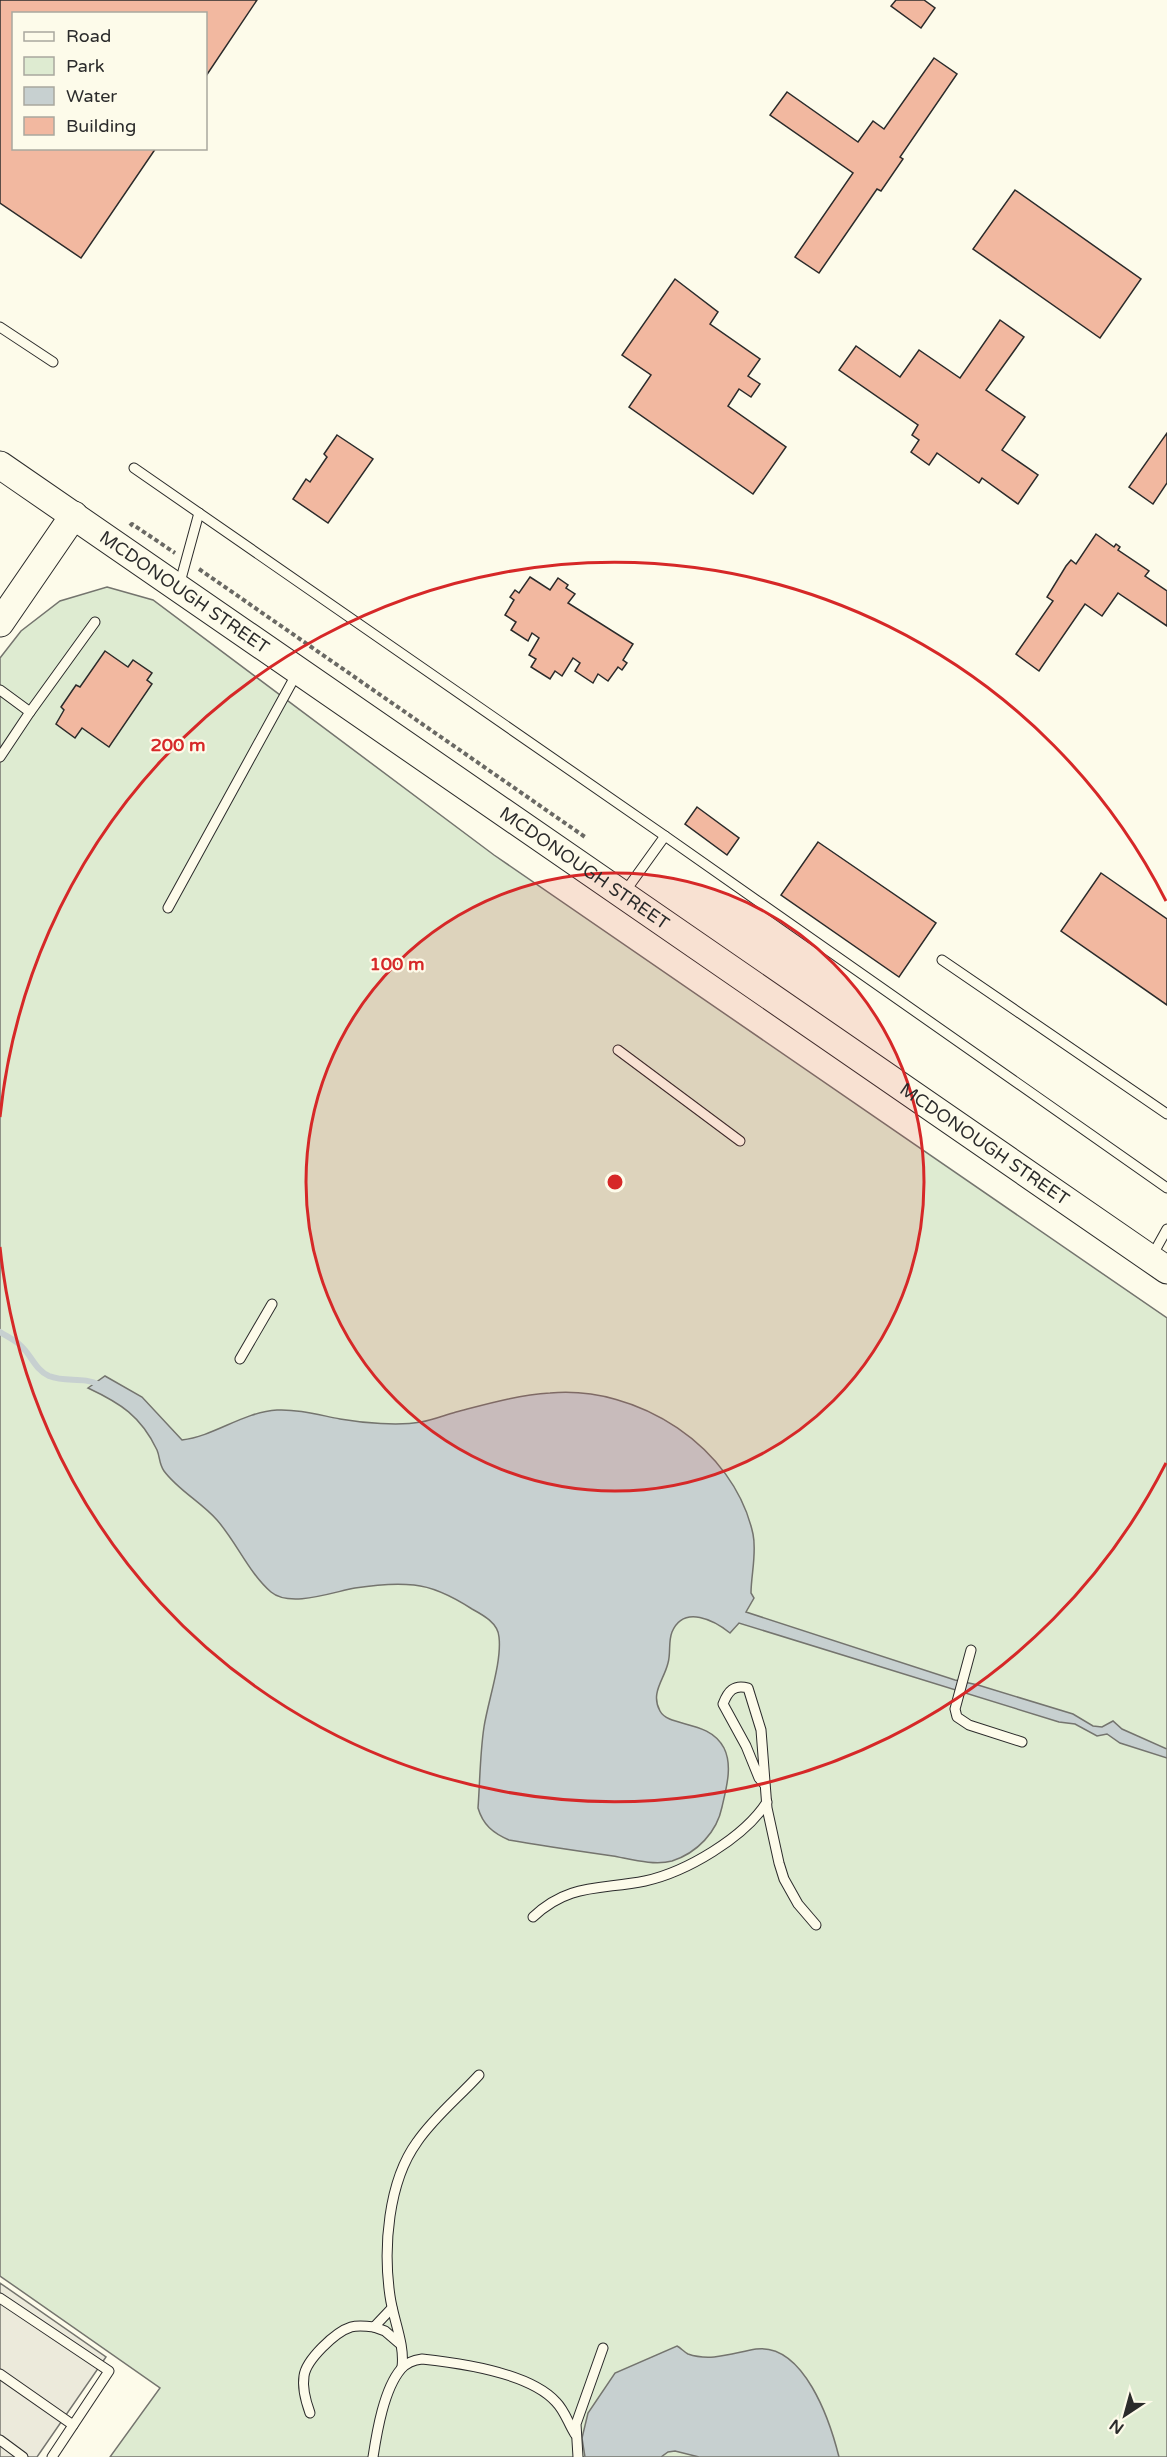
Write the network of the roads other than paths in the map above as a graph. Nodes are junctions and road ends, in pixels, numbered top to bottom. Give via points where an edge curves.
1 (0, 327) edge
2 (53, 362) dead end
3 (0, 465) edge
4 (134, 468) dead end
5 (199, 513) junction
6 (74, 515) junction
7 (178, 588) junction
8 (95, 622) dead end
9 (0, 623) edge
10 (298, 670) junction
11 (0, 690) edge
12 (30, 712) junction
13 (0, 758) edge
14 (665, 836) junction
15 (623, 894) junction
16 (168, 908) dead end
17 (942, 960) dead end
18 (618, 1050) dead end
19 (1167, 1114) edge
20 (740, 1141) dead end
21 (1167, 1188) edge
22 (1167, 1229) edge
23 (1159, 1265) edge
24 (272, 1304) dead end
25 (240, 1359) dead end
26 (971, 1650) dead end
27 (1022, 1742) dead end
28 (765, 1785) junction
29 (767, 1802) junction
30 (533, 1917) dead end
31 (816, 1925) dead end
32 (479, 2075) dead end
33 (0, 2298) edge
34 (392, 2308) junction
35 (374, 2327) junction
36 (399, 2341) junction
37 (603, 2348) dead end
38 (422, 2359) junction
39 (402, 2367) junction
40 (0, 2374) edge
41 (310, 2413) dead end
42 (73, 2425) junction
43 (575, 2434) junction
44 (0, 2440) edge
45 (23, 2457) edge
46 (52, 2457) edge
47 (374, 2457) edge
48 (578, 2457) edge

1 - 2 lane
3 - 6 street, MCDONOUGH STREET
4 - 5 lane
5 - 7 lane
5 - 14 lane
6 - 7 street, MCDONOUGH STREET
6 - 9 street
7 - 10 street, MCDONOUGH STREET
8 - 12 lane
10 - 15 street, MCDONOUGH STREET
10 - 16 lane
11 - 12 lane
12 - 13 lane
14 - 15 lane
14 - 21 lane
15 - 23 street, MCDONOUGH STREET
17 - 19 lane
18 - 20 lane
22 - 23 lane
24 - 25 lane
26 - 27 lane via 956,1714 962,1721
28 - 28 lane via 758,1716 748,1688 741,1686 727,1694 723,1704
28 - 29 lane
29 - 30 lane via 752,1821 702,1858 664,1876 564,1896 548,1902
29 - 31 lane via 784,1879
32 - 34 lane via 416,2143 397,2184 389,2215 387,2255
33 - 42 lane via 109,2371
34 - 35 lane
34 - 36 lane
35 - 36 lane
35 - 41 lane via 352,2326 341,2331 312,2360 303,2376
36 - 38 lane
36 - 39 lane
37 - 43 lane
38 - 39 lane
38 - 43 lane via 508,2375 533,2385 563,2409
39 - 47 lane via 381,2415
40 - 42 lane
42 - 46 lane
43 - 48 lane
44 - 45 lane

